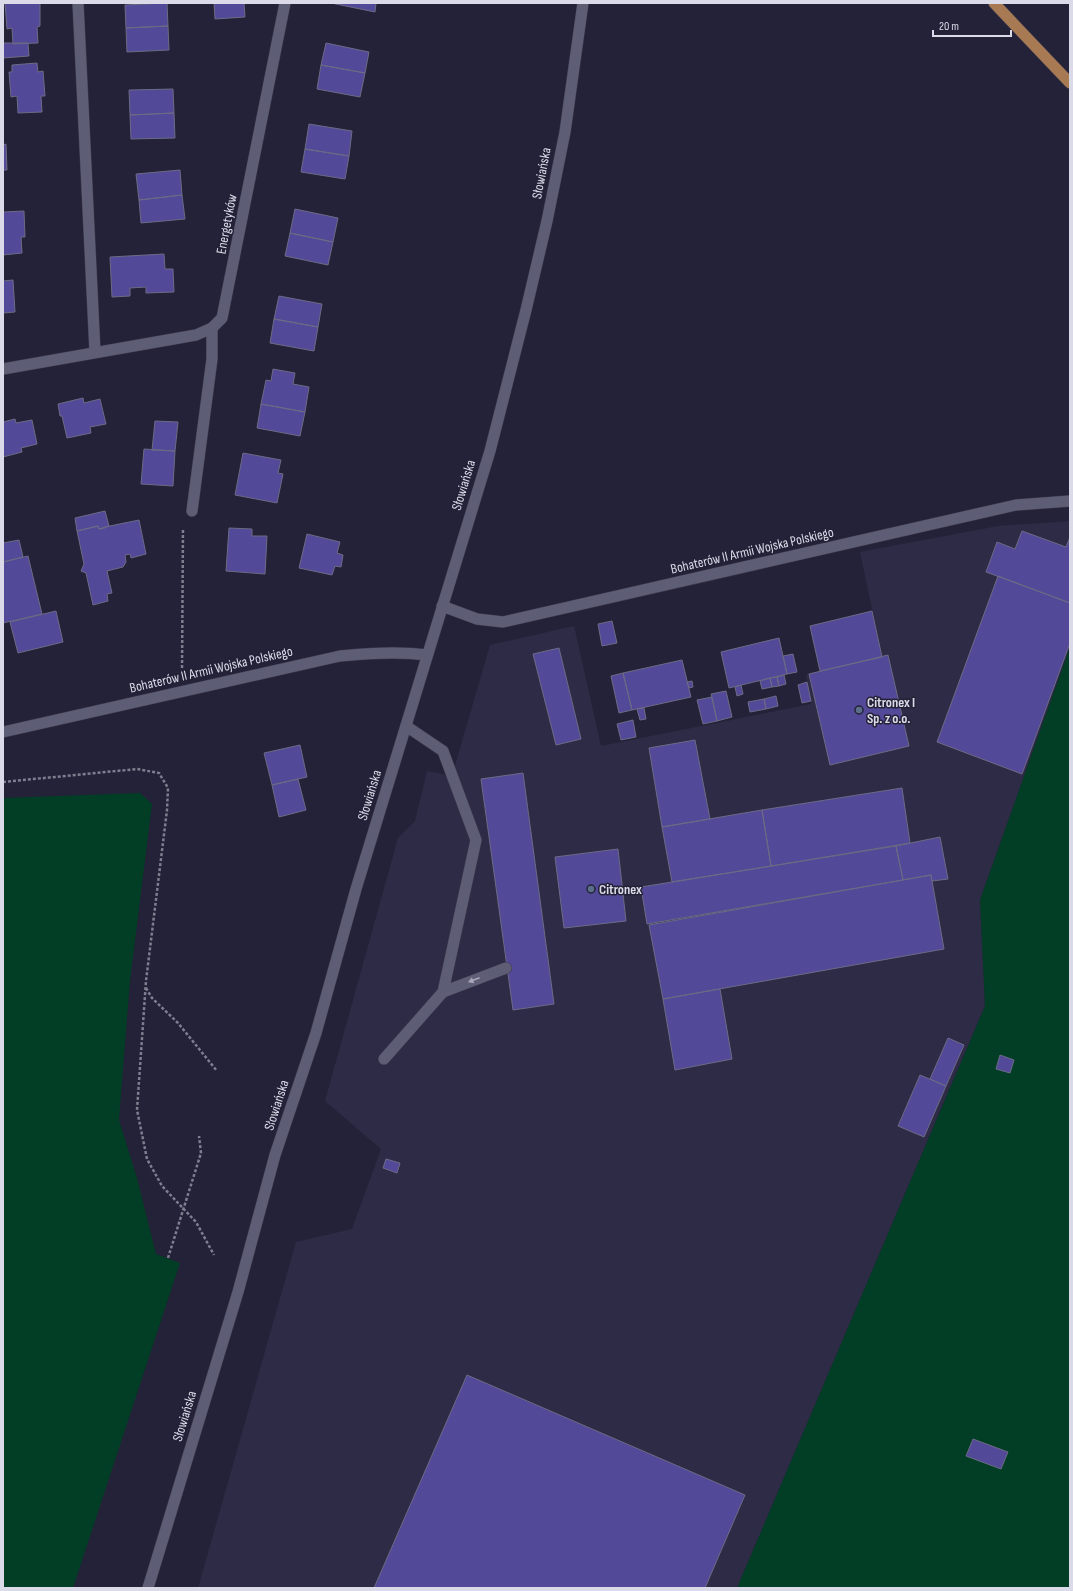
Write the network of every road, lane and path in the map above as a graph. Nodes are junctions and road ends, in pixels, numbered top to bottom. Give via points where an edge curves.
1 (78, 3) edge
2 (285, 3) edge
3 (583, 3) edge
4 (994, 3) edge
5 (1070, 83) edge
6 (212, 328) junction
7 (95, 352) junction
8 (3, 369) edge
9 (1070, 501) edge
10 (192, 511) joint
11 (442, 606) junction
12 (427, 655) junction
13 (182, 673) dead end
14 (406, 726) junction
15 (3, 732) edge
16 (3, 782) edge
17 (506, 968) dead end
18 (146, 987) junction
19 (443, 992) junction
20 (384, 1059) dead end
21 (216, 1071) dead end
22 (199, 1136) dead end
23 (184, 1210) junction
24 (214, 1255) dead end
25 (168, 1258) dead end
26 (148, 1588) edge

1 - 7 street
2 - 6 street, Energetyków via 222,318
3 - 11 street, Słowiańska via 564,132 546,229 490,451
4 - 5 main road
6 - 7 street via 196,335
6 - 10 street via 212,358
7 - 8 street
9 - 11 street, Bohaterów II Armii Wojska Polskiego via 1016,505 503,622 477,619
10 - 13 path via 184,512
11 - 12 street, Słowiańska
12 - 14 street, Słowiańska
12 - 15 street, Bohaterów II Armii Wojska Polskiego via 375,653 340,656
14 - 19 street via 443,751 476,840
14 - 26 street, Słowiańska via 356,889 316,1033 275,1155 238,1292
16 - 18 path via 137,769 159,773 168,788 167,810
17 -> 19 street
18 - 21 path via 152,998 178,1023
18 - 23 path via 138,1110 147,1159 162,1186
19 - 20 street
22 - 23 path via 201,1153
23 - 24 path via 196,1222
23 - 25 path

